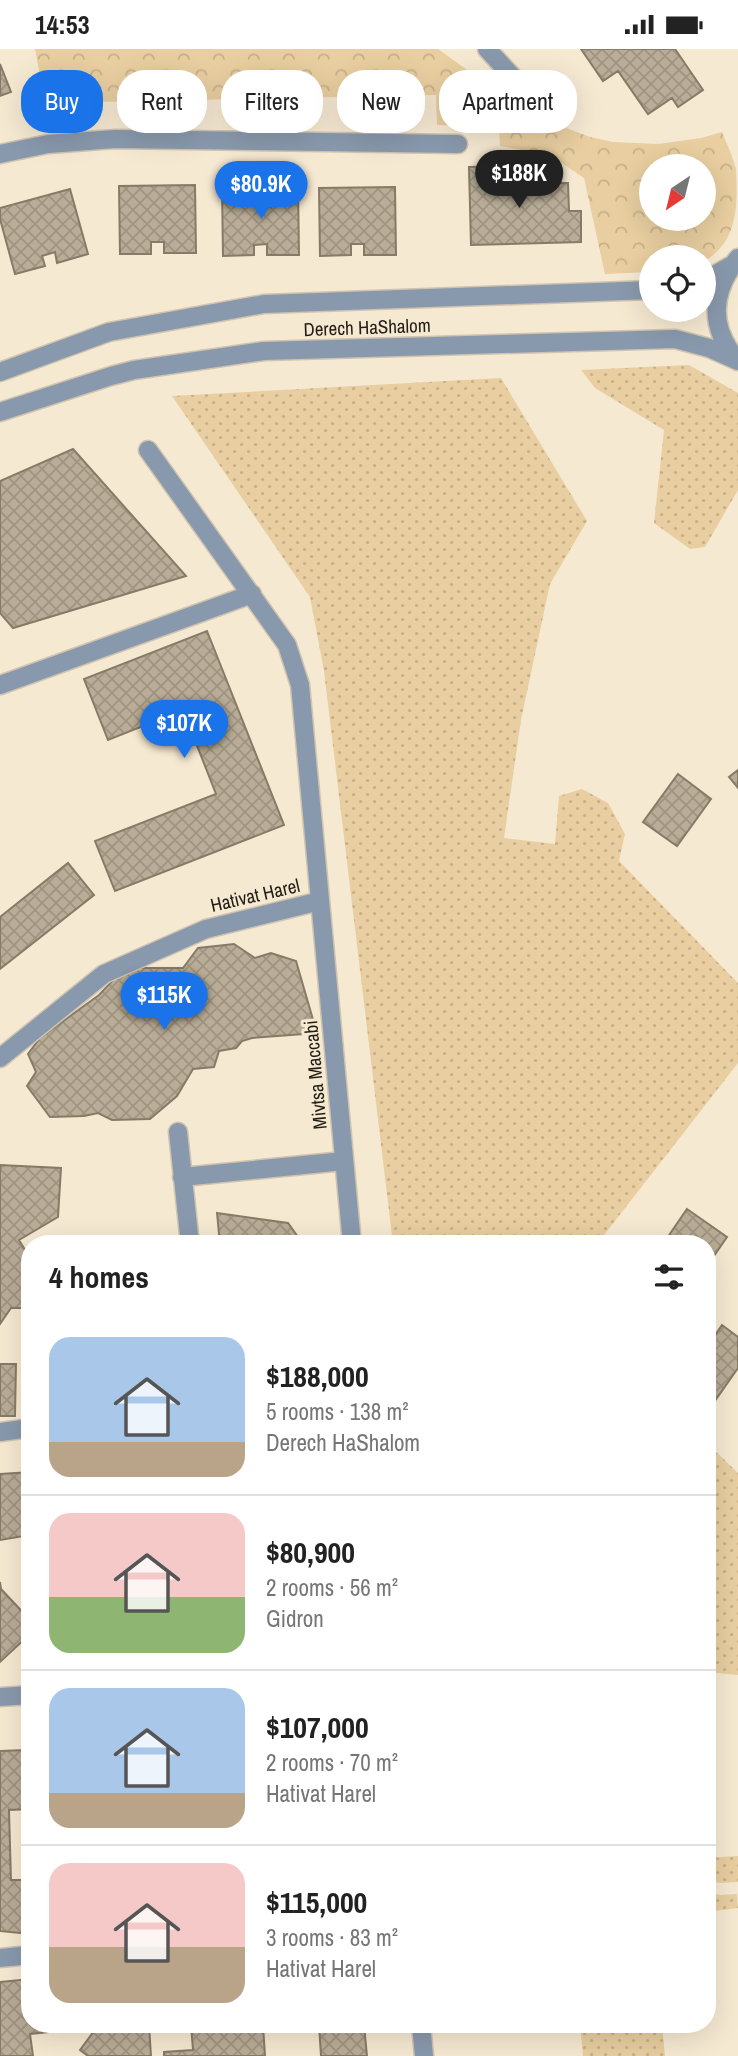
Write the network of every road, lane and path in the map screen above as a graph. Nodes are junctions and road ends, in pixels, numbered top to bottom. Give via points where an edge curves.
1 (487, 49) edge
2 (506, 70) edge
3 (458, 144) dead end
4 (0, 154) edge
5 (736, 261) edge
6 (716, 274) edge
7 (639, 291) edge
8 (738, 361) edge
9 (0, 372) edge
10 (0, 412) edge
11 (148, 450) dead end
12 (252, 594) junction
13 (0, 685) edge
14 (320, 901) junction
15 (0, 1058) edge
16 (177, 1132) dead end
17 (344, 1161) junction
18 (182, 1177) junction
19 (189, 1235) edge
20 (351, 1235) edge
21 (21, 1429) edge
22 (0, 1431) edge
23 (21, 1696) edge
24 (0, 1697) edge
25 (21, 1956) edge
26 (0, 1958) edge
27 (422, 2033) edge
28 (424, 2056) edge

1 - 2 street
3 - 4 street via 115,139 48,144
5 - 6 street
5 - 8 street via 723,278 716,311 720,333
7 - 9 street, Derech HaShalom via 264,304 108,332
8 - 10 street, Derech HaShalom via 675,339 264,351 122,373
11 - 12 street, Hativat Harel
12 - 13 street
12 - 14 street, Hativat Harel via 287,645 300,685
14 - 15 street, Hativat Harel via 206,929 104,974
14 - 17 street, Mivtsa Maccabi
16 - 18 street
17 - 18 street
17 - 20 street, Mivtsa Maccabi
18 - 19 street
21 - 22 street
23 - 24 street
25 - 26 street
27 - 28 street

